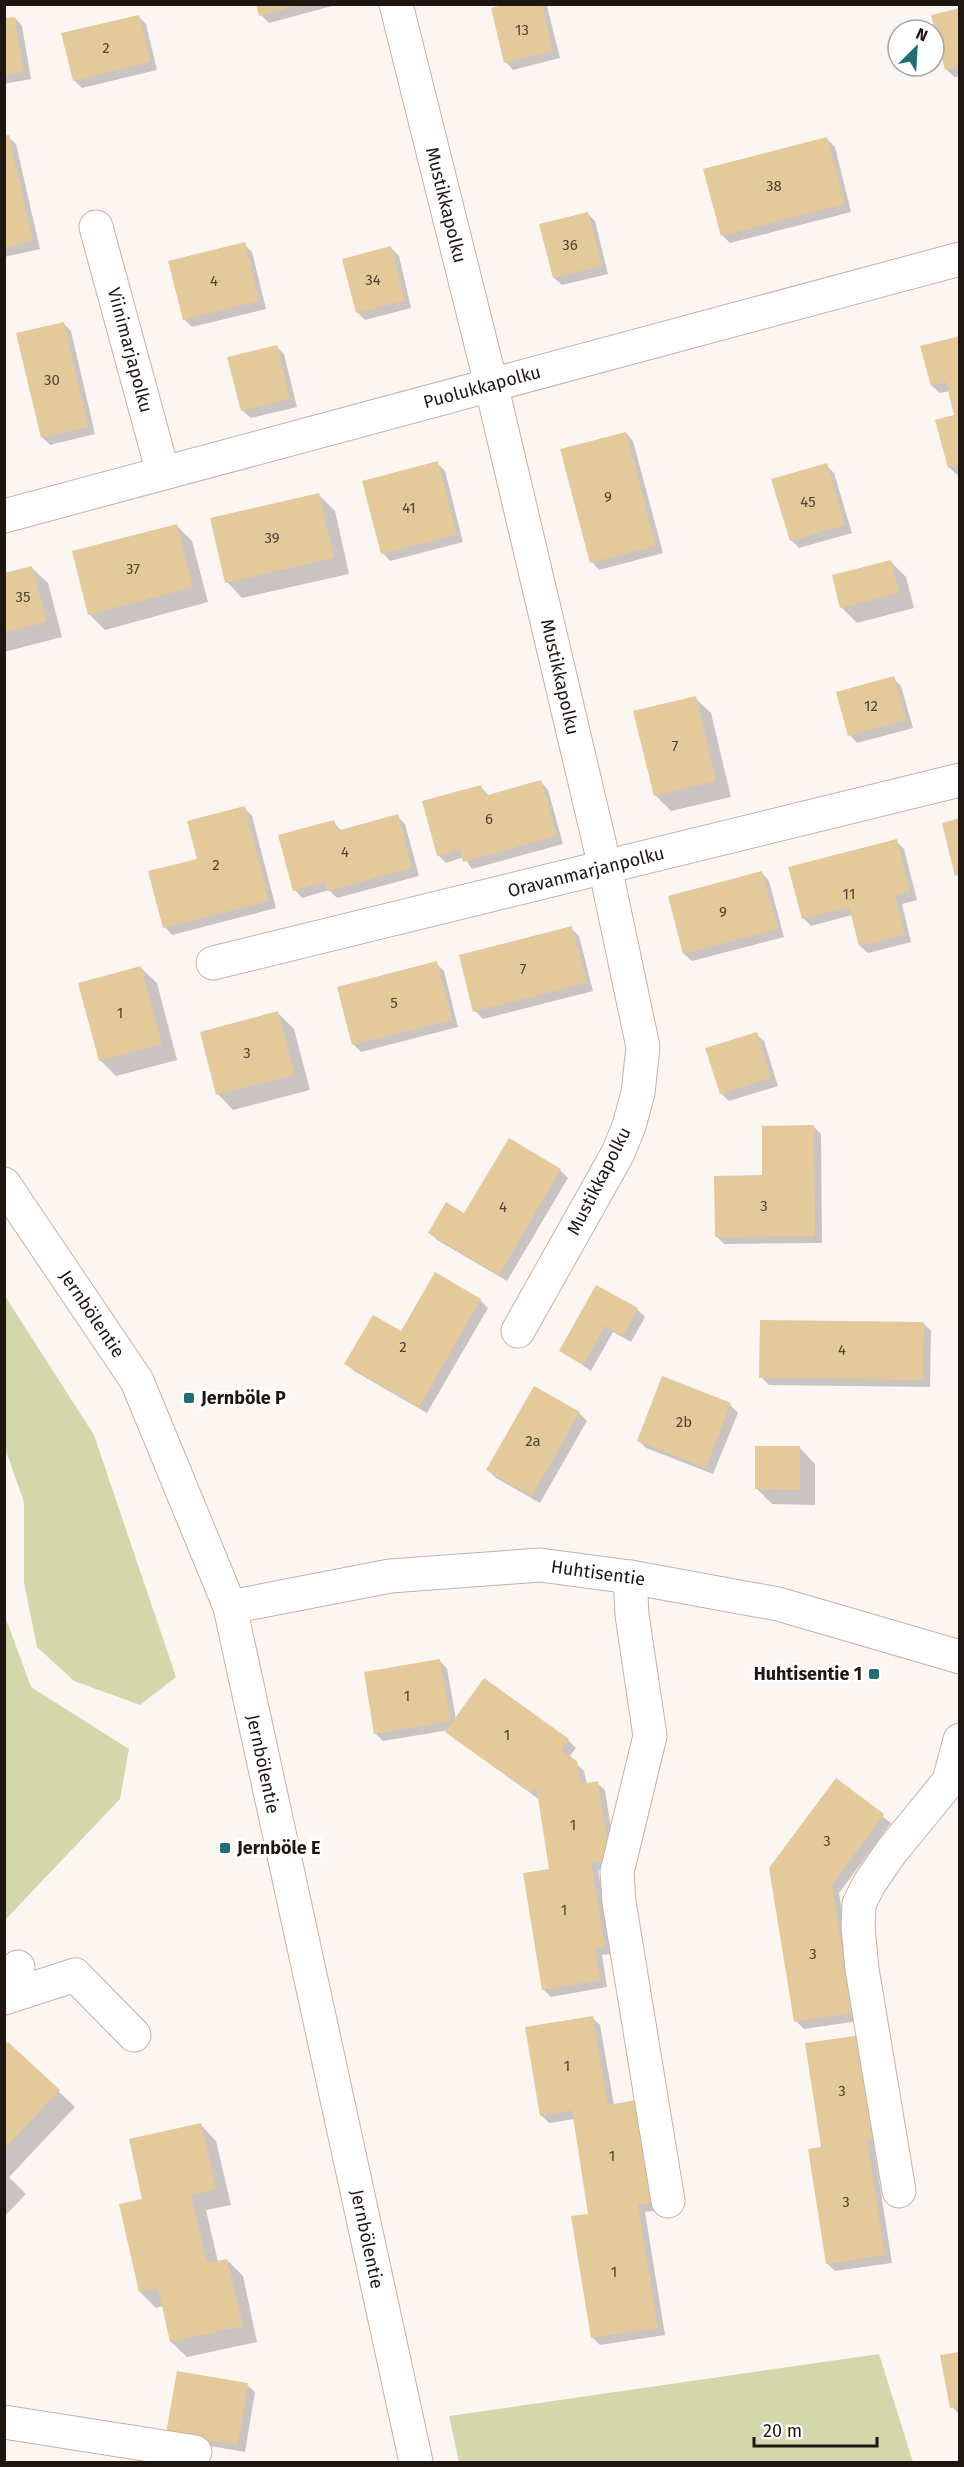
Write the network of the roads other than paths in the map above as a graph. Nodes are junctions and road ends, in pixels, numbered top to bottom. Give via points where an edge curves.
1 (396, 4) edge
2 (96, 227) dead end
3 (960, 259) edge
4 (491, 384) junction
5 (163, 473) junction
6 (4, 516) edge
7 (960, 780) edge
8 (605, 867) junction
9 (213, 963) dead end
10 (4, 1184) edge
11 (518, 1331) dead end
12 (630, 1577) junction
13 (230, 1608) junction
14 (960, 1657) edge
15 (960, 1740) edge
16 (4, 1998) edge
17 (134, 2036) dead end
18 (899, 2191) dead end
19 (668, 2201) dead end
20 (4, 2422) edge
21 (195, 2452) dead end
22 (416, 2463) edge

1 - 4 street, Mustikkapolku
2 - 5 street, Viinimarjapolku
3 - 4 street, Puolukkapolku
4 - 5 street, Puolukkapolku
4 - 8 street, Mustikkapolku
5 - 6 street, Puolukkapolku
7 - 8 street, Oravanmarjanpolku
8 - 9 street, Oravanmarjanpolku
8 - 11 street, Mustikkapolku via 643,1047 638,1093 618,1153
10 - 13 street, Jernbölentie via 137,1381
12 - 13 street, Huhtisentie via 540,1565 390,1576
12 - 14 street, Huhtisentie via 778,1604
12 - 19 street via 650,1736 617,1872
13 - 22 street, Jernbölentie
15 - 18 street via 949,1781 891,1852 860,1904 862,1969
16 - 17 street via 75,1976
20 - 21 street

